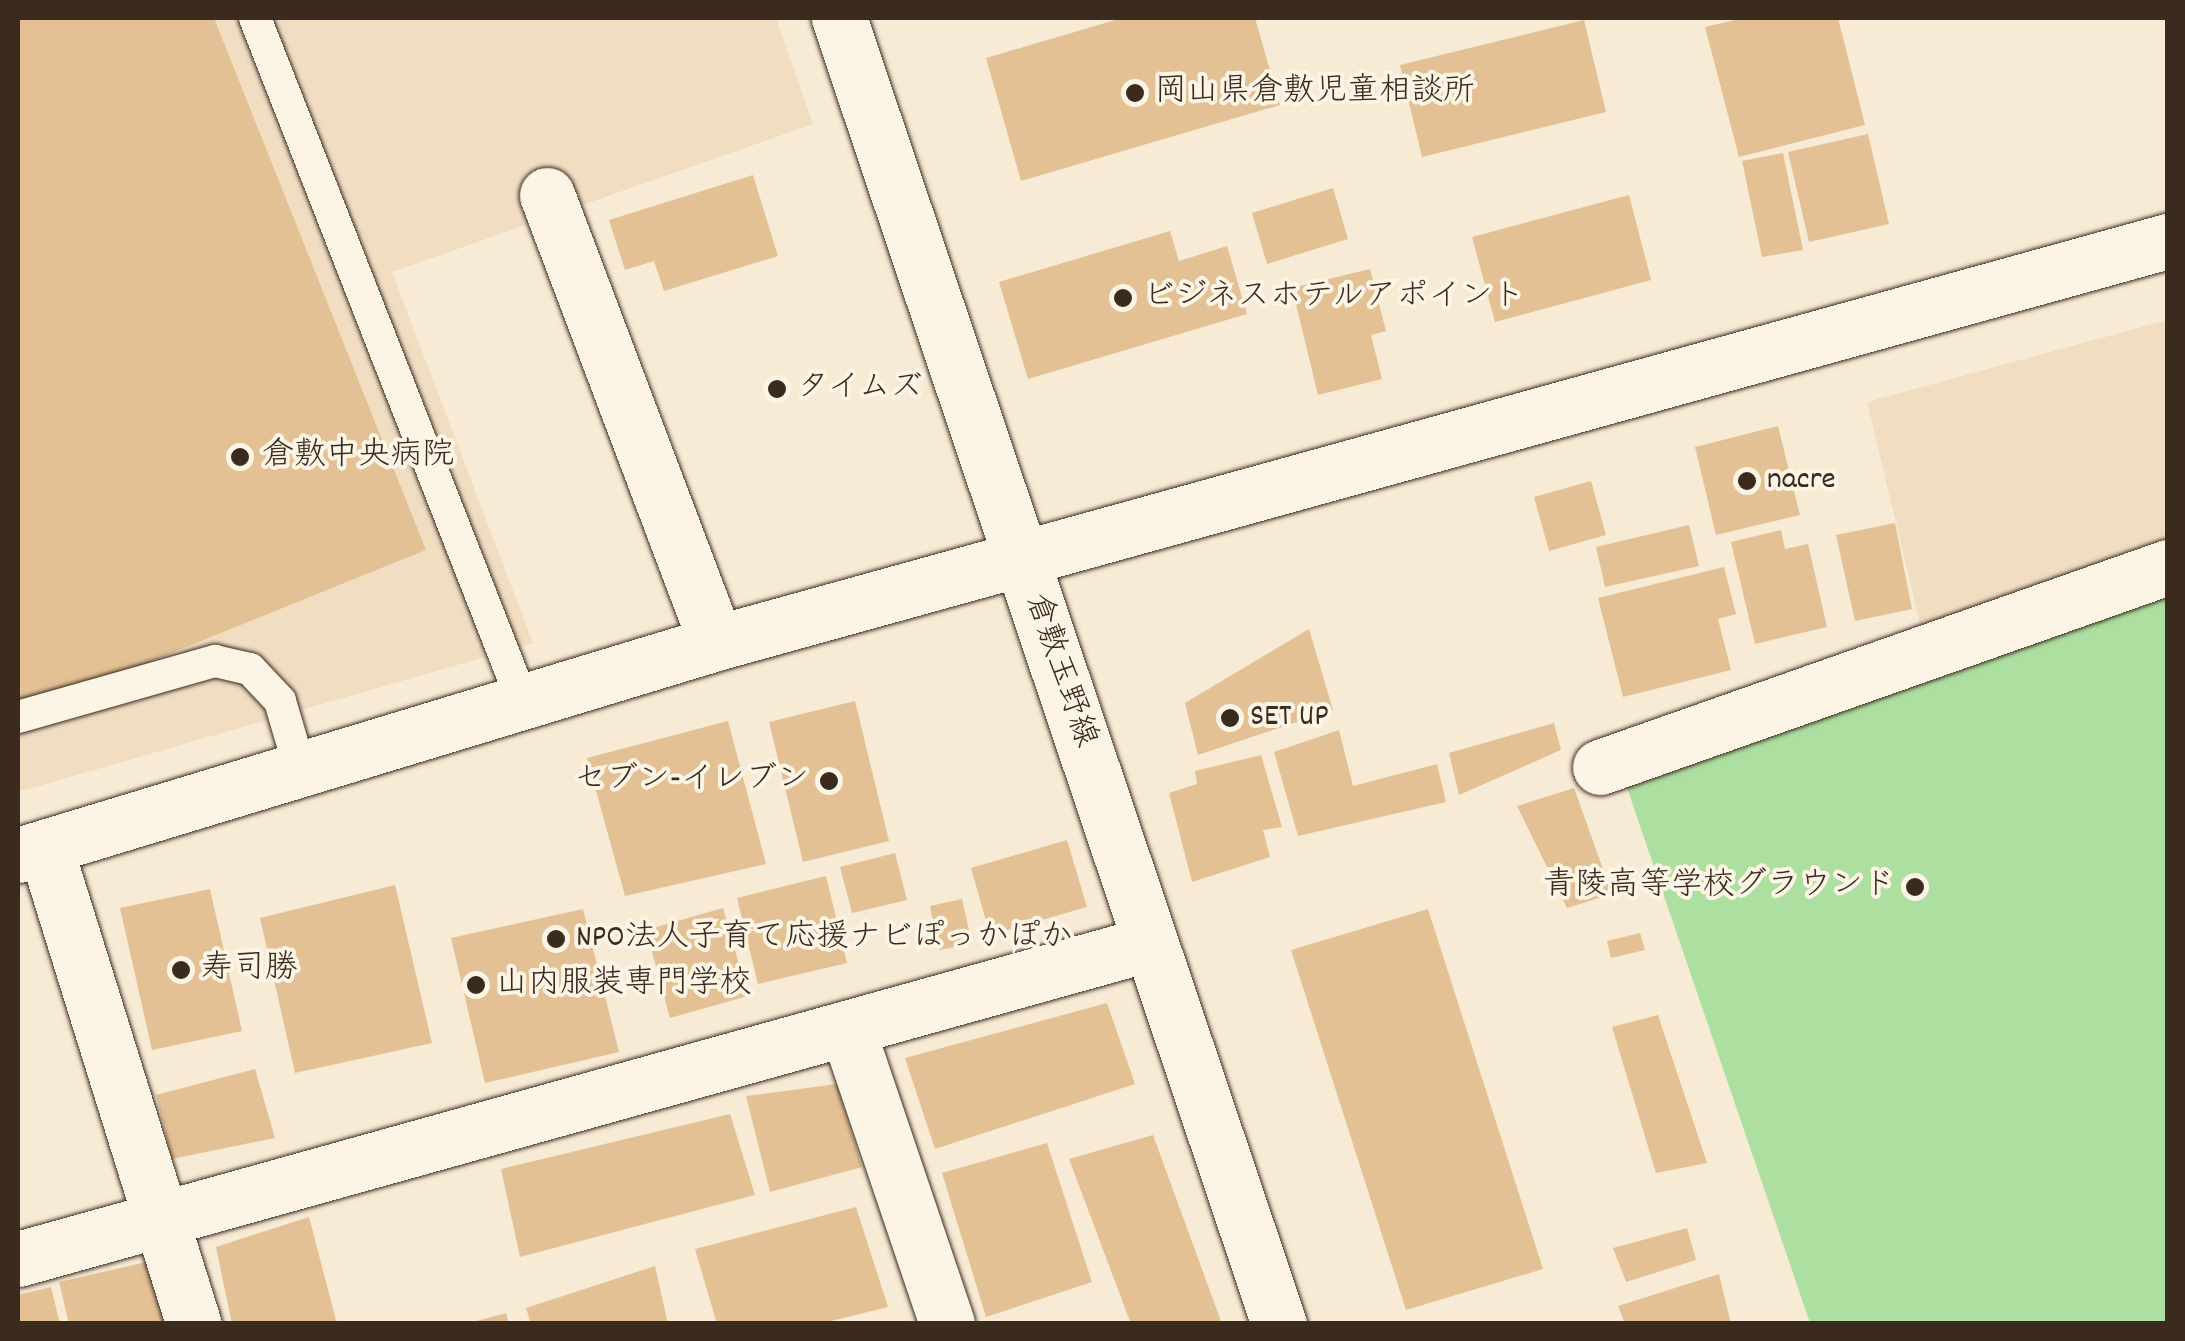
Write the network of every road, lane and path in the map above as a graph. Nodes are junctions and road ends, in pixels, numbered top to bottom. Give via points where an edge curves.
1 (255, 18) edge
2 (839, 18) edge
3 (547, 195) dead end
4 (2168, 242) edge
5 (1020, 558) junction
6 (2168, 567) edge
7 (716, 643) junction
8 (522, 700) junction
9 (18, 717) edge
10 (1600, 768) dead end
11 (300, 769) junction
12 (31, 851) edge
13 (1148, 944) junction
14 (848, 1031) junction
15 (160, 1221) junction
16 (18, 1259) edge
17 (194, 1324) edge
18 (947, 1324) edge
19 (1280, 1324) edge

1 - 8 lane
2 - 5 street, 倉敷玉野線
3 - 7 street
4 - 5 street
5 - 7 street
5 - 13 street, 倉敷玉野線
6 - 10 street
7 - 8 street
8 - 11 street
9 - 11 lane via 215,661 250,669 280,701
11 - 12 street
12 - 15 street
13 - 14 street
13 - 19 street, 倉敷玉野線
14 - 15 street
14 - 18 street
15 - 16 street
15 - 17 street

